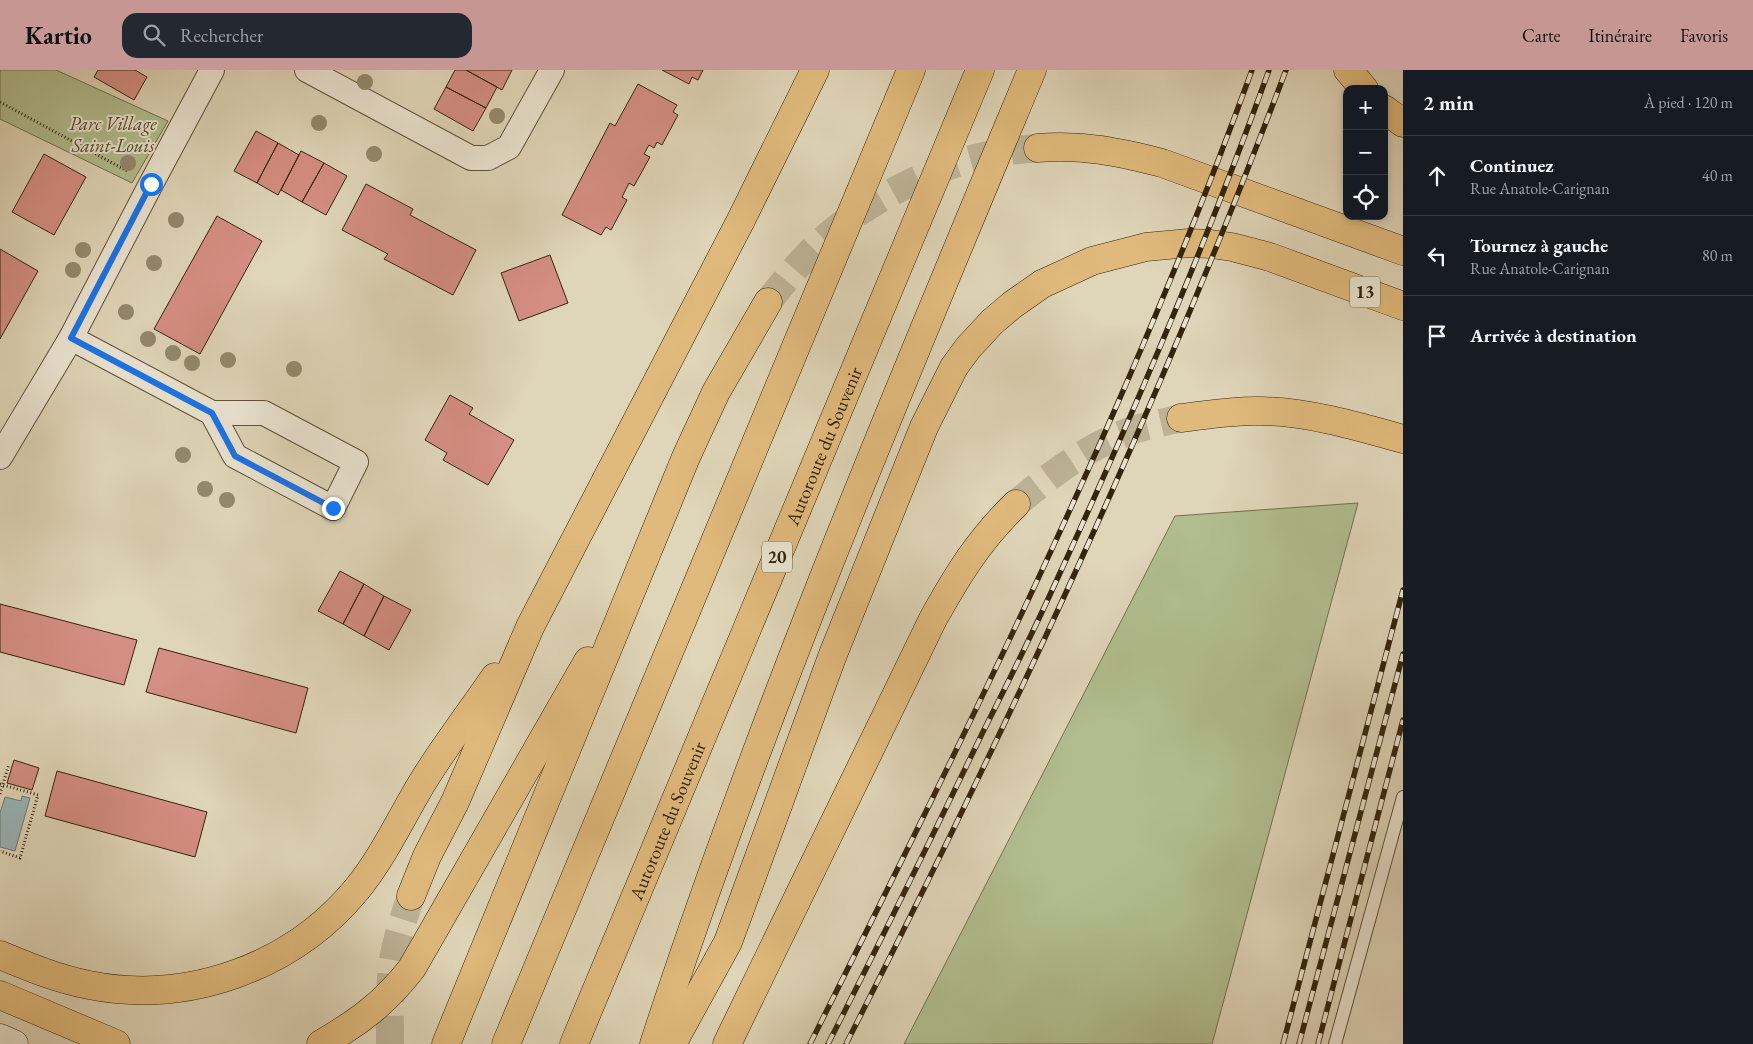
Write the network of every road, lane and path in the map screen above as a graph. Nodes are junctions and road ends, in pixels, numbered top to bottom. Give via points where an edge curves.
1 (212, 70) edge
2 (307, 70) edge
3 (552, 70) edge
4 (814, 70) edge
5 (911, 70) edge
6 (980, 70) edge
7 (1032, 70) edge
8 (1348, 70) edge
9 (1361, 85) edge
10 (0, 102) edge
11 (1388, 111) edge
12 (1403, 123) edge
13 (1038, 148) tunnel mouth
14 (151, 184) junction
15 (1403, 251) edge
16 (768, 302) tunnel mouth
17 (1403, 306) edge
18 (71, 338) junction
19 (212, 413) junction
20 (1181, 418) tunnel mouth
21 (1403, 439) edge
22 (0, 457) edge
23 (1016, 504) tunnel mouth
24 (642, 566) junction
25 (530, 627) junction
26 (9, 764) dead end
27 (1, 784) edge
28 (0, 794) edge
29 (1403, 797) edge
30 (0, 851) edge
31 (411, 896) tunnel mouth
32 (0, 955) edge
33 (0, 996) edge
34 (0, 1038) edge
35 (14, 1044) edge
36 (116, 1044) edge
37 (321, 1044) edge
38 (446, 1044) edge
39 (506, 1044) edge
40 (574, 1044) edge
41 (654, 1044) edge
42 (672, 1044) edge
43 (727, 1044) edge
44 (1335, 1044) edge

1 - 14 street
2 - 3 street via 471,158 488,158 509,147
4 - 25 highway via 741,220
5 - 39 highway
6 - 40 highway, Autoroute du Souvenir / 20
7 - 41 highway via 808,616 692,927
8 - 9 highway
10 - 14 path
11 - 12 highway
13 - 15 highway via 1080,146 1132,155 1186,171
14 - 18 street
16 - 24 highway via 732,361 703,418
17 - 42 highway, 13 via 1270,257 1225,246 1189,243 1130,250 1092,261 1042,284 992,322 954,367 924,427 836,648 728,942
18 - 19 street
18 - 22 street
19 - 19 street via 235,456 333,508 356,462 264,413
20 - 21 highway via 1236,411 1285,412
23 - 43 highway via 973,552 933,619
24 - 37 highway via 412,968 371,1012
24 - 38 highway
25 - 31 highway
25 - 32 highway via 424,781 357,889 323,923 286,950 243,972 210,982 149,990 104,988 67,980
26 - 27 path
27 - 28 path
27 - 30 path via 38,794 20,858
29 - 44 lane
33 - 36 highway
34 - 35 main road

